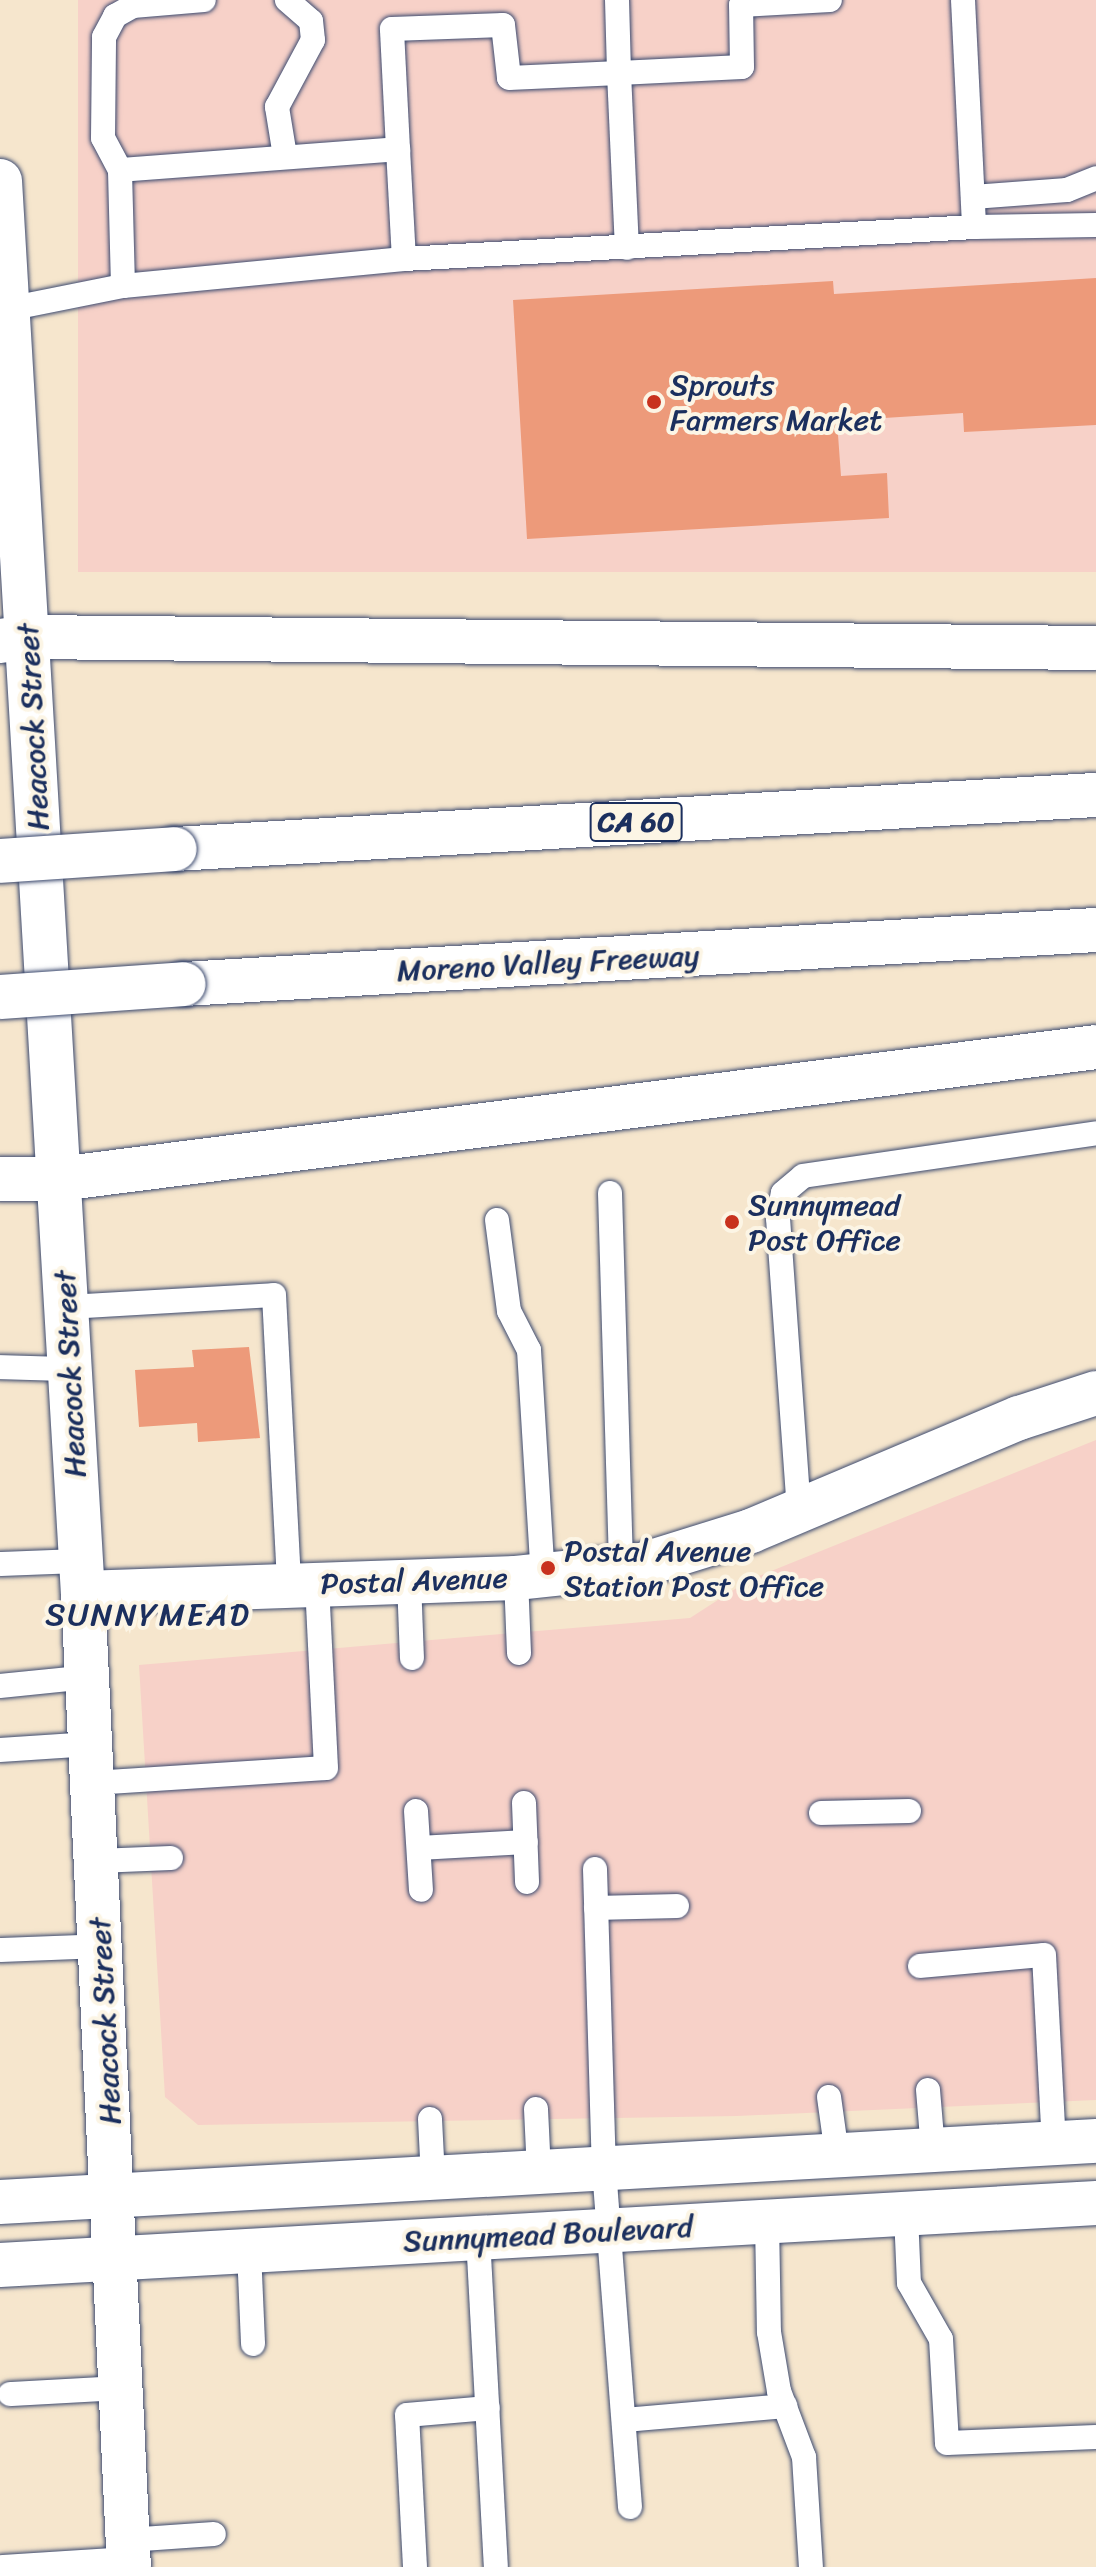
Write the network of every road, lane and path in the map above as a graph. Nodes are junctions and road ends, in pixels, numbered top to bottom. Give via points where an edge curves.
1 (204, 0) edge
2 (287, 0) edge
3 (617, 0) edge
4 (830, 0) edge
5 (968, 0) edge
6 (619, 73) junction
7 (398, 149) junction
8 (285, 156) junction
9 (120, 170) junction
10 (1096, 178) edge
11 (0, 181) edge
12 (973, 197) junction
13 (1096, 225) edge
14 (974, 227) junction
15 (627, 248) junction
16 (404, 259) junction
17 (4, 281) edge
18 (123, 286) junction
19 (5, 360) edge
20 (9, 498) edge
21 (14, 639) edge
22 (1096, 648) edge
23 (1096, 795) edge
24 (0, 861) edge
25 (1096, 930) edge
26 (0, 997) edge
27 (1096, 1047) edge
28 (1096, 1133) edge
29 (0, 1179) edge
30 (59, 1179) junction
31 (610, 1193) dead end
32 (497, 1220) dead end
33 (67, 1307) junction
34 (0, 1367) edge
35 (69, 1369) junction
36 (1096, 1393) edge
37 (799, 1511) junction
38 (0, 1564) edge
39 (621, 1568) junction
40 (81, 1577) junction
41 (530, 1577) junction
42 (409, 1581) junction
43 (303, 1585) junction
44 (519, 1653) dead end
45 (412, 1658) dead end
46 (88, 1677) junction
47 (0, 1686) edge
48 (0, 1750) edge
49 (92, 1764) junction
50 (524, 1803) dead end
51 (416, 1811) dead end
52 (909, 1811) dead end
53 (821, 1813) dead end
54 (526, 1842) junction
55 (419, 1848) junction
56 (171, 1858) dead end
57 (97, 1861) junction
58 (595, 1869) dead end
59 (527, 1882) dead end
60 (421, 1890) dead end
61 (677, 1906) dead end
62 (596, 1908) junction
63 (102, 1946) junction
64 (0, 1950) edge
65 (920, 1966) dead end
66 (928, 2090) dead end
67 (829, 2097) dead end
68 (536, 2109) dead end
69 (430, 2119) dead end
70 (1075, 2143) edge
71 (933, 2150) junction
72 (837, 2155) junction
73 (604, 2169) junction
74 (539, 2172) junction
75 (433, 2179) junction
76 (112, 2195) junction
77 (0, 2202) edge
78 (1096, 2203) edge
79 (906, 2215) junction
80 (767, 2221) junction
81 (609, 2230) junction
82 (478, 2237) junction
83 (249, 2251) junction
84 (115, 2257) junction
85 (0, 2265) edge
86 (253, 2344) dead end
87 (122, 2388) junction
88 (10, 2394) dead end
89 (785, 2406) junction
90 (488, 2408) junction
91 (625, 2420) junction
92 (1096, 2437) edge
93 (630, 2507) dead end
94 (214, 2534) dead end
95 (129, 2555) edge
96 (3, 2567) edge
97 (415, 2567) edge
98 (496, 2567) edge
99 (811, 2567) edge

1 - 9 lane via 133,6 115,16 104,37 103,138
2 - 8 lane via 311,21 313,40 277,107
3 - 6 lane
4 - 6 lane via 741,5 742,67
5 - 12 lane
6 - 7 lane via 509,78 503,25 392,29
6 - 15 lane
7 - 8 lane
7 - 16 lane
8 - 9 lane
9 - 18 lane
10 - 12 lane via 1067,190
11 - 17 main road, Heacock Street
12 - 14 lane
13 - 14 lane
14 - 15 lane
15 - 16 lane
16 - 18 lane
17 - 18 lane
17 - 19 main road, Heacock Street
19 - 20 main road, Heacock Street
20 - 21 main road, Heacock Street
21 - 22 main road
21 - 30 main road, Heacock Street
23 - 24 main road, CA 60, bridge
25 - 26 main road, Moreno Valley Freeway, bridge
27 - 30 main road
28 - 37 lane via 803,1176 783,1193 778,1218
29 - 30 main road
30 - 33 main road, Heacock Street
31 - 39 lane
32 - 41 lane via 509,1311 529,1350
33 - 35 main road, Heacock Street
33 - 43 lane via 274,1295
34 - 35 lane
35 - 40 main road, Heacock Street
36 - 37 main road, Postal Avenue via 1019,1418
37 - 39 main road, Postal Avenue via 751,1531
38 - 40 lane
39 - 41 main road, Postal Avenue
40 - 43 main road, Postal Avenue
40 - 46 main road, Heacock Street
41 - 42 main road, Postal Avenue
41 - 44 lane
42 - 43 main road, Postal Avenue
42 - 45 lane
43 - 49 lane via 326,1768
46 - 47 lane
46 - 49 main road, Heacock Street
48 - 49 lane
49 - 57 main road, Heacock Street
50 - 54 lane
51 - 55 lane
52 - 53 lane
54 - 55 lane
54 - 59 lane
55 - 60 lane
56 - 57 lane
57 - 63 main road, Heacock Street
58 - 62 lane
61 - 62 lane
62 - 73 lane
63 - 64 lane
63 - 76 main road, Heacock Street
65 - 70 lane via 1044,1955
66 - 71 lane
67 - 72 lane
68 - 74 lane
69 - 75 lane
70 - 71 main road, Sunnymead Boulevard
71 - 72 main road, Sunnymead Boulevard
72 - 73 main road, Sunnymead Boulevard
73 - 74 main road, Sunnymead Boulevard
73 - 81 lane
74 - 75 main road, Sunnymead Boulevard
75 - 76 main road, Sunnymead Boulevard
76 - 77 main road, Sunnymead Boulevard
76 - 84 main road, Heacock Street
78 - 79 main road, Sunnymead Boulevard
79 - 80 main road, Sunnymead Boulevard
79 - 92 lane via 909,2283 941,2339 947,2443
80 - 81 main road, Sunnymead Boulevard
80 - 89 lane via 769,2332
81 - 82 main road, Sunnymead Boulevard
81 - 91 lane
82 - 83 main road, Sunnymead Boulevard
82 - 90 lane
83 - 84 main road, Sunnymead Boulevard
83 - 86 lane
84 - 85 main road, Sunnymead Boulevard
84 - 87 main road, Heacock Street
87 - 88 lane
87 - 95 main road, Heacock Street
89 - 91 lane
89 - 99 lane via 804,2457
90 - 97 lane via 407,2415
90 - 98 lane
91 - 93 lane
94 - 95 lane
95 - 96 lane

